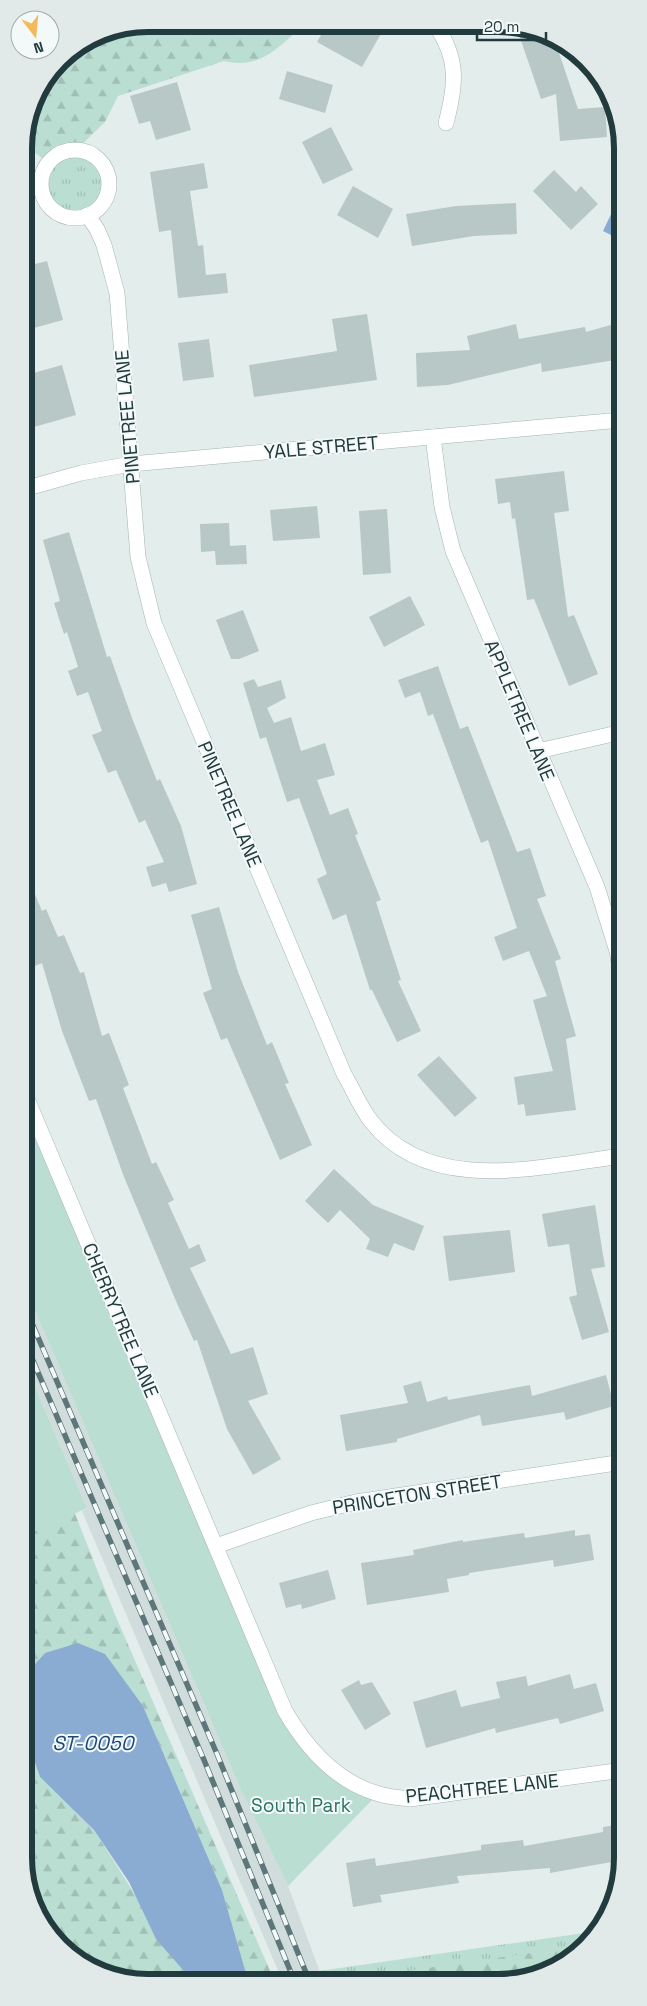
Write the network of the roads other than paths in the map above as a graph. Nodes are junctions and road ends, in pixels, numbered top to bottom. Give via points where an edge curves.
1 (439, 32) edge
2 (446, 122) dead end
3 (88, 215) junction
4 (614, 421) edge
5 (433, 437) junction
6 (131, 464) junction
7 (33, 487) edge
8 (614, 734) edge
9 (538, 751) junction
10 (614, 942) edge
11 (32, 1112) edge
12 (614, 1157) edge
13 (614, 1463) edge
14 (216, 1546) junction
15 (614, 1771) edge

1 - 2 street via 451,53 454,72
3 - 3 street via 104,202 108,192 107,172 102,163 86,151 66,151 46,167 43,193 48,203 65,216
3 - 6 street, PINETREE LANE via 104,245 117,293
4 - 5 street, YALE STREET
5 - 6 street, YALE STREET
5 - 9 street, APPLETREE LANE via 442,507 453,551
6 - 7 street, YALE STREET
6 - 12 street, PINETREE LANE via 138,557 154,623 344,1074 371,1120 386,1136 414,1156 456,1170 486,1172
8 - 9 street
9 - 10 street, APPLETREE LANE via 597,887
11 - 14 street, CHERRYTREE LANE
13 - 14 street, PRINCETON STREET via 356,1502 311,1513
14 - 15 street, PEACHTREE LANE via 285,1711 300,1738 338,1775 378,1794 410,1799

